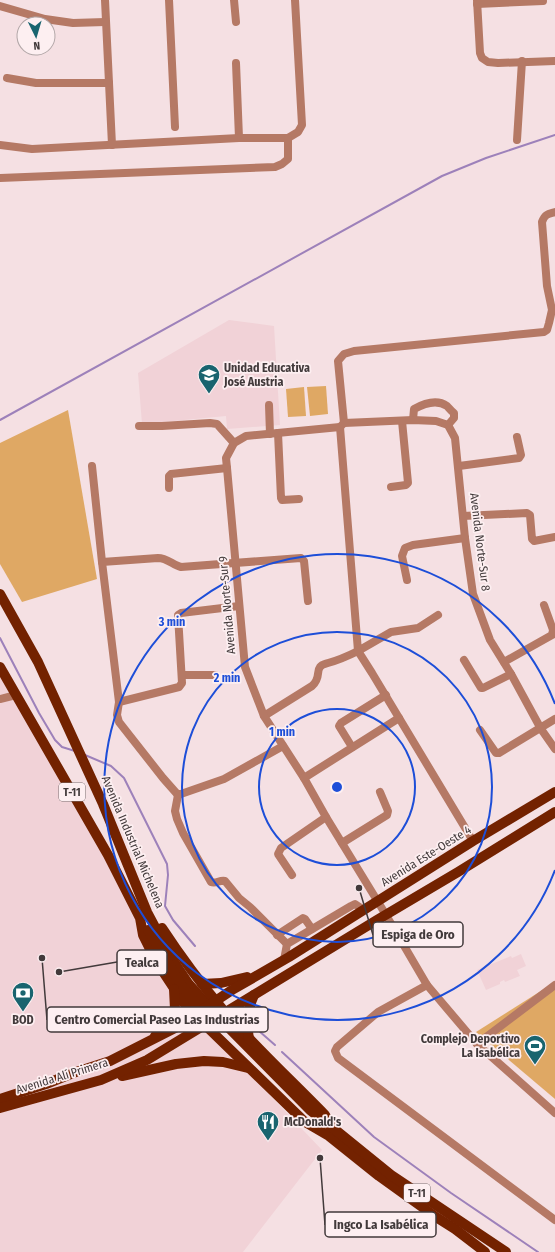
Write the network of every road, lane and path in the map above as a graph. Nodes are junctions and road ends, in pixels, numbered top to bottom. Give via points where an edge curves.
1 (105, 0) edge
2 (169, 0) edge
3 (234, 0) edge
4 (295, 0) edge
5 (543, 1) edge
6 (477, 2) edge
7 (0, 6) edge
8 (105, 22) junction
9 (236, 22) dead end
10 (522, 61) junction
11 (555, 61) edge
12 (236, 64) dead end
13 (7, 78) dead end
14 (109, 83) junction
15 (175, 128) dead end
16 (239, 138) junction
17 (288, 138) junction
18 (517, 140) dead end
19 (0, 144) edge
20 (112, 145) junction
21 (0, 178) edge
22 (555, 212) edge
23 (553, 313) edge
24 (269, 405) dead end
25 (414, 420) junction
26 (402, 421) junction
27 (342, 425) junction
28 (448, 425) junction
29 (140, 426) dead end
30 (274, 433) junction
31 (517, 437) dead end
32 (234, 443) junction
33 (92, 466) dead end
34 (459, 466) junction
35 (227, 468) junction
36 (390, 487) dead end
37 (169, 488) dead end
38 (299, 499) dead end
39 (463, 516) junction
40 (555, 537) edge
41 (465, 538) junction
42 (102, 562) junction
43 (234, 562) junction
44 (407, 580) dead end
45 (0, 594) edge
46 (308, 601) dead end
47 (544, 605) dead end
48 (238, 606) junction
49 (438, 615) dead end
50 (358, 651) junction
51 (464, 660) dead end
52 (504, 662) junction
53 (0, 667) edge
54 (511, 674) junction
55 (182, 675) junction
56 (215, 675) dead end
57 (16, 695) junction
58 (386, 696) junction
59 (0, 699) edge
60 (119, 702) junction
61 (264, 716) junction
62 (400, 718) junction
63 (555, 719) edge
64 (541, 729) junction
65 (480, 730) dead end
66 (283, 746) junction
67 (352, 747) junction
68 (555, 749) edge
69 (304, 778) junction
70 (380, 792) dead end
71 (555, 792) edge
72 (178, 795) junction
73 (555, 812) edge
74 (326, 817) junction
75 (473, 841) junction
76 (342, 844) junction
77 (292, 875) dead end
78 (378, 902) junction
79 (364, 910) junction
80 (386, 915) junction
81 (145, 918) junction
82 (312, 929) junction
83 (276, 934) junction
84 (287, 944) junction
85 (284, 960) junction
86 (259, 974) junction
87 (249, 980) joint
88 (202, 984) junction
89 (427, 985) junction
90 (555, 985) edge
91 (174, 989) junction
92 (254, 994) junction
93 (216, 1001) junction
94 (225, 1012) junction
95 (196, 1015) junction
96 (204, 1025) junction
97 (249, 1039) junction
98 (477, 1044) junction
99 (145, 1045) junction
100 (250, 1068) junction
101 (79, 1071) junction
102 (101, 1080) junction
103 (44, 1096) junction
104 (0, 1099) edge
105 (0, 1108) edge
106 (555, 1113) edge
107 (330, 1132) junction
108 (555, 1220) edge
109 (486, 1252) edge
110 (506, 1252) edge

1 - 8 street
2 - 15 street
3 - 9 street
4 - 17 street via 302,125 298,132
5 - 6 street
6 - 10 street via 482,58 488,62 498,63
7 - 8 street via 45,19 73,23
8 - 14 street
10 - 11 street
10 - 18 street
12 - 16 street
13 - 14 street via 36,83
14 - 20 street
16 - 17 street
16 - 20 street
17 - 21 street via 288,159 275,167
19 - 20 street via 32,149
22 - 23 street via 546,215 542,226 547,286
23 - 27 street via 544,332 344,354 338,362
24 - 30 street
25 - 26 street
25 - 28 street via 436,421
25 - 28 street via 414,409 424,404 437,403 446,405 454,414
26 - 27 street
26 - 36 street via 408,483
27 - 30 street
27 - 50 street
28 - 34 street, Avenida Norte-Sur 8 via 455,438
29 - 32 street via 217,424
30 - 32 street via 246,436
30 - 38 street via 281,498
31 - 34 street via 521,455 519,458
32 - 35 street, Avenida Norte-Sur 9 via 226,458
33 - 42 street
34 - 39 street, Avenida Norte-Sur 8
35 - 37 street via 171,474
35 - 43 street, Avenida Norte-Sur 9
39 - 40 street via 527,513 530,515 534,541
39 - 41 street, Avenida Norte-Sur 8
41 - 44 street via 413,544 405,548 402,556
41 - 52 street, Avenida Norte-Sur 8 via 473,594 490,640
42 - 43 street via 164,558 181,567
42 - 60 street
43 - 46 street via 302,558
43 - 48 street, Avenida Norte-Sur 9
45 - 81 main road, Avenida Industrial Michelena / T-11 via 38,662 105,808 138,890
47 - 52 street via 553,630 552,634
48 - 55 street via 178,615
48 - 61 street, Avenida Norte-Sur 9 via 244,667
49 - 50 street via 420,627 391,632
50 - 58 street
50 - 61 street via 321,665 318,669 319,675 312,686
51 - 54 street via 481,688
52 - 54 street, Avenida Norte-Sur 8
53 - 57 main road, Avenida Industrial Michelena / T-11
54 - 64 street, Avenida Norte-Sur 8
55 - 56 street
55 - 60 street via 179,687
57 - 59 street
57 - 81 main road, Avenida Industrial Michelena / T-11
58 - 62 street
58 - 67 street via 341,723 339,726
60 - 72 street via 119,722
61 - 66 street, Avenida Norte-Sur 9
62 - 67 street
62 - 75 street
63 - 64 street
64 - 65 street via 499,753 496,753
64 - 68 street, Avenida Norte-Sur 8
66 - 69 street, Avenida Norte-Sur 9
66 - 72 street via 224,779
67 - 69 street
69 - 74 street, Avenida Norte-Sur 9
70 - 76 street via 388,815
71 - 75 main road, Avenida Este-Oeste 4
72 - 83 street via 175,811 177,819 211,882 225,881 238,898
73 - 80 main road, Avenida Alí Primera
74 - 76 street, Avenida Norte-Sur 9
74 - 77 street via 281,848 278,854
75 - 78 main road, Avenida Este-Oeste 4
76 - 78 street, Avenida Norte-Sur 9
78 - 79 main road, Avenida Este-Oeste 4
78 - 80 street, Avenida Norte-Sur 9
79 - 82 street via 356,904
79 - 85 main road, Avenida Este-Oeste 4
80 - 89 street, Avenida Norte-Sur 9
80 - 92 main road, Avenida Alí Primera
81 - 88 main road, Avenida Industrial Michelena / T-11 via 160,925
81 - 91 main road, Avenida Industrial Michelena / T-11 via 143,935
81 - 107 main road, T-11 via 182,986 200,1010 248,1060
82 - 83 street via 303,918
82 - 84 street
83 - 84 street
84 - 85 street
85 - 86 main road, Avenida Este-Oeste 4
86 - 87 main road, Avenida Este-Oeste 4
86 - 88 main road via 221,984
87 - 93 main road, Avenida Alí Primera
88 - 93 main road, Avenida Industrial Michelena / T-11
89 - 98 street, Avenida Norte-Sur 9
89 - 108 street via 378,1012 337,1046 335,1051 338,1058
90 - 98 street
91 - 95 main road, Avenida Industrial Michelena / T-11
91 - 99 main road via 175,1009 172,1017
92 - 94 main road, Avenida Alí Primera
92 - 97 main road via 248,1013
93 - 94 main road, Avenida Industrial Michelena / T-11
93 - 95 main road, Avenida Alí Primera
94 - 96 main road, Avenida Alí Primera
94 - 97 main road, Avenida Industrial Michelena / T-11
95 - 96 main road, Avenida Industrial Michelena / T-11
95 - 99 main road, Avenida Alí Primera
96 - 100 main road, Avenida Industrial Michelena / T-11
96 - 102 main road, Avenida Alí Primera via 147,1060
97 - 107 main road, Avenida Industrial Michelena / T-11 via 325,1115
98 - 106 street, Avenida Norte-Sur 9
99 - 101 main road, Avenida Alí Primera via 110,1061
100 - 102 main road via 224,1062 204,1061 176,1064
100 - 107 main road, Avenida Industrial Michelena / T-11 via 305,1122
101 - 103 main road
101 - 104 main road, Avenida Alí Primera
102 - 103 main road, Avenida Alí Primera
103 - 105 main road, Avenida Alí Primera
107 - 109 main road, Avenida Industrial Michelena / T-11 via 379,1176
107 - 110 main road, Avenida Industrial Michelena / T-11

